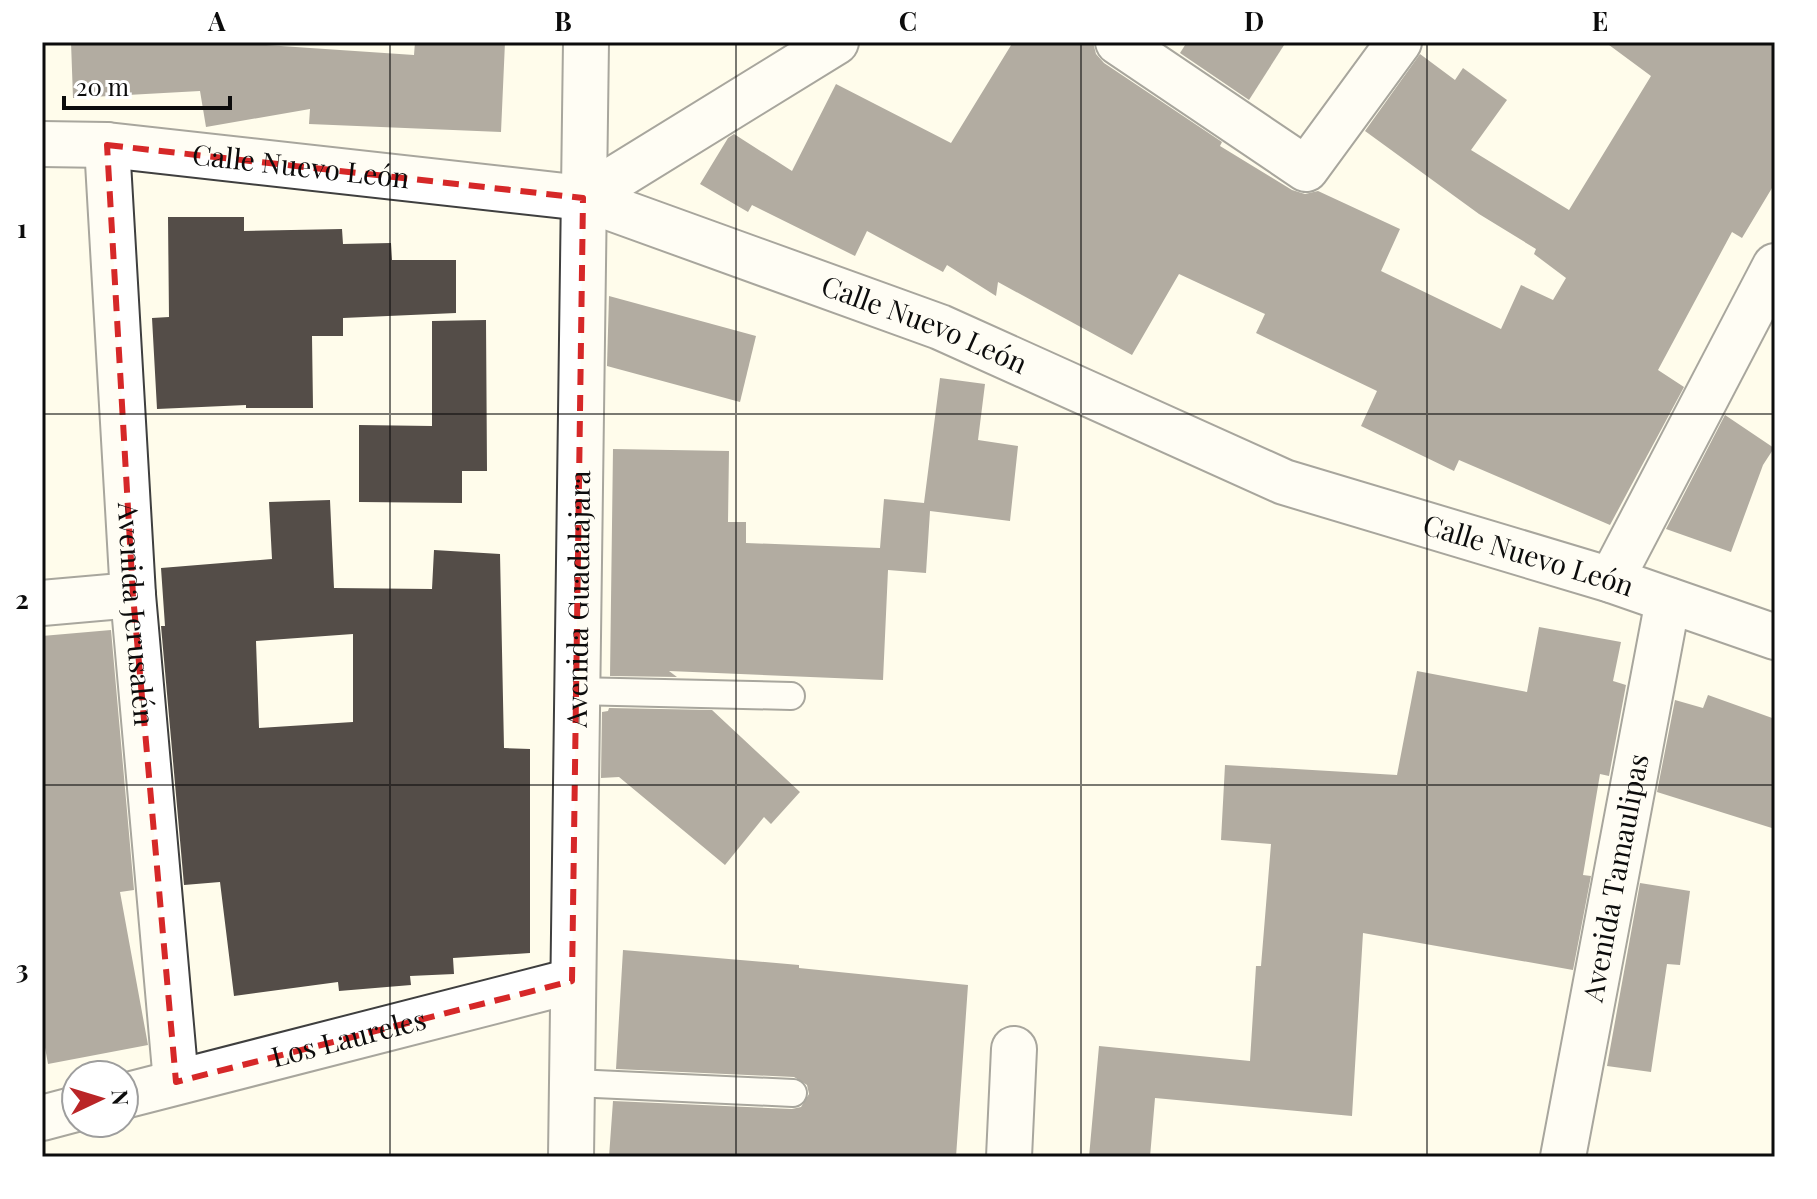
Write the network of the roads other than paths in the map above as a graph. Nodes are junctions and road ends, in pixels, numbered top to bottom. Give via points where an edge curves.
1 (586, 42) edge
2 (836, 42) edge
3 (1118, 42) edge
4 (1399, 42) edge
5 (42, 144) edge
6 (107, 145) junction
7 (583, 198) junction
8 (1775, 266) edge
9 (1611, 580) junction
10 (133, 595) junction
11 (1668, 600) junction
12 (42, 603) edge
13 (1775, 637) edge
14 (575, 691) junction
15 (791, 696) dead end
16 (572, 981) junction
17 (1014, 1049) dead end
18 (176, 1082) junction
19 (574, 1083) junction
20 (140, 1092) edge
21 (793, 1093) dead end
22 (571, 1157) edge
23 (1009, 1157) edge
24 (1563, 1157) edge

1 - 7 street, Avenida Guadalajara
2 - 7 street
3 - 4 street via 1306,169
5 - 6 street, Calle Nuevo León
6 - 7 street, Calle Nuevo León
6 - 10 street, Avenida Jerusalén
7 - 9 street, Calle Nuevo León via 940,327 1284,482
7 - 14 street, Avenida Guadalajara
8 - 9 street
9 - 11 street, Calle Nuevo León
10 - 12 street
10 - 18 street, Avenida Jerusalén
11 - 13 street, Calle Nuevo León
11 - 24 street, Avenida Tamaulipas
14 - 15 lane
14 - 16 street, Avenida Guadalajara
16 - 18 street, Los Laureles
16 - 19 street, Avenida Guadalajara
17 - 23 street
18 - 20 street, Los Laureles
19 - 21 lane
19 - 22 street, Avenida Guadalajara

